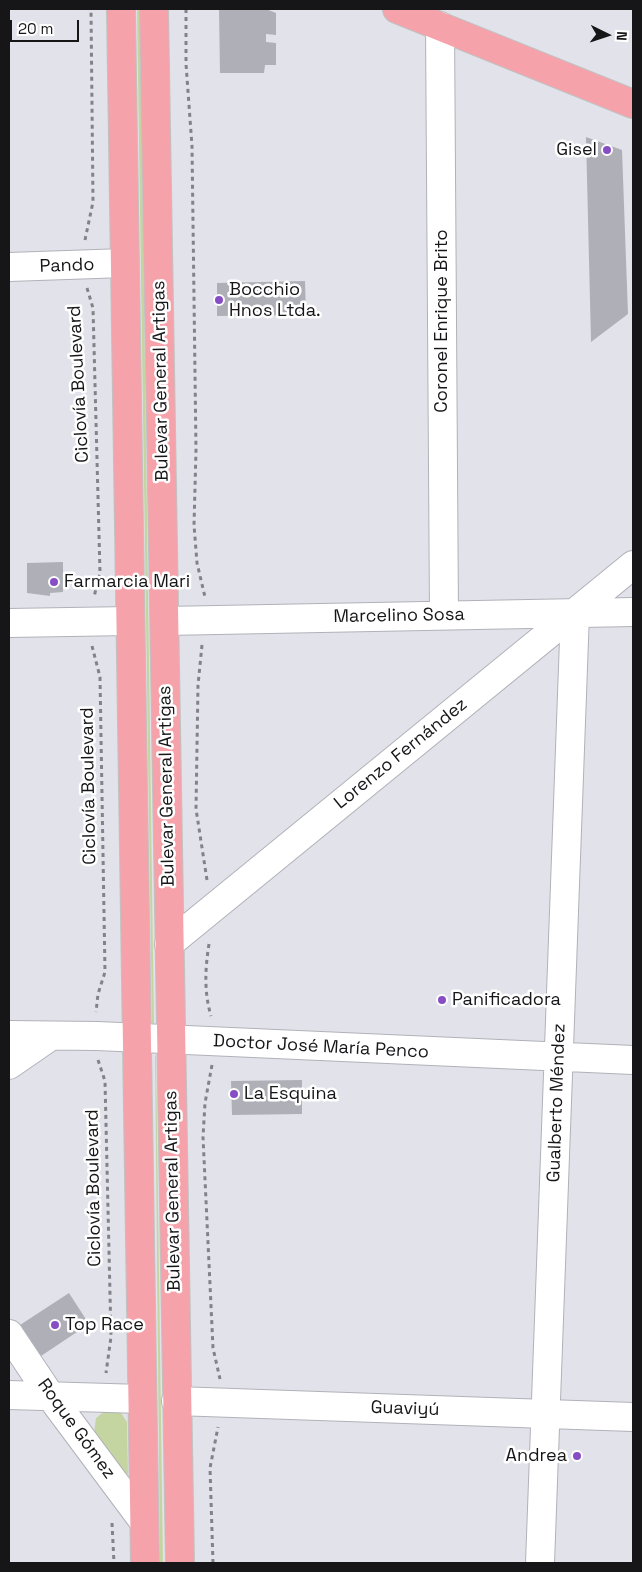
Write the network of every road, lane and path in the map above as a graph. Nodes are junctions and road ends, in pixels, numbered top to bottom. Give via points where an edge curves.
1 (91, 9) edge
2 (121, 9) edge
3 (154, 9) edge
4 (186, 9) edge
5 (397, 9) edge
6 (440, 26) junction
7 (633, 104) edge
8 (125, 263) junction
9 (84, 266) junction
10 (9, 267) edge
11 (633, 565) edge
12 (633, 612) edge
13 (575, 613) junction
14 (444, 615) junction
15 (205, 620) junction
16 (130, 621) junction
17 (165, 621) junction
18 (90, 622) junction
19 (9, 623) edge
20 (210, 908) junction
21 (169, 944) junction
22 (9, 1035) edge
23 (51, 1036) junction
24 (97, 1036) junction
25 (136, 1038) junction
26 (170, 1040) junction
27 (214, 1042) junction
28 (559, 1058) junction
29 (633, 1060) edge
30 (9, 1065) edge
31 (9, 1334) edge
32 (9, 1395) edge
33 (51, 1396) junction
34 (106, 1398) junction
35 (142, 1399) junction
36 (176, 1401) junction
37 (219, 1402) junction
38 (545, 1414) junction
39 (633, 1417) edge
40 (110, 1514) dead end
41 (144, 1522) junction
42 (114, 1563) edge
43 (145, 1563) edge
44 (180, 1563) edge
45 (213, 1563) edge
46 (540, 1563) edge

1 - 9 path, Ciclovía Boulevard via 93,202 85,233
2 - 8 main road, Bulevar General Artigas
3 - 17 main road, Bulevar General Artigas
4 - 15 path via 192,146 194,525 206,603
5 - 6 main road
6 - 7 main road
6 - 14 street, Coronel Enrique Brito
8 - 9 street, Pando
8 - 16 main road, Bulevar General Artigas
9 - 10 street, Pando
9 - 18 path, Ciclovía Boulevard via 93,308 100,573
11 - 13 street, Lorenzo Fernández
12 - 13 street, Marcelino Sosa
13 - 14 street, Marcelino Sosa
13 - 20 street, Lorenzo Fernández
13 - 28 street, Gualberto Méndez
14 - 15 street, Marcelino Sosa
15 - 17 street, Marcelino Sosa
15 - 20 path via 198,685 196,809
16 - 18 street
16 - 25 main road, Bulevar General Artigas
17 - 21 main road, Bulevar General Artigas
18 - 19 street
18 - 24 path, Ciclovía Boulevard via 100,677 101,718 105,972 96,1006
20 - 21 street, Lorenzo Fernández
20 - 27 path via 205,997 213,1024
21 - 26 main road, Bulevar General Artigas
22 - 23 street, Doctor José María Penco
23 - 24 street, Doctor José María Penco
23 - 30 street
24 - 25 street, Doctor José María Penco
24 - 34 path, Ciclovía Boulevard via 97,1058 105,1081 111,1337
25 - 26 street, Doctor José María Penco
25 - 35 main road, Bulevar General Artigas
26 - 27 street, Doctor José María Penco
26 - 36 main road, Bulevar General Artigas
27 - 28 street, Doctor José María Penco
27 - 37 path via 203,1137 208,1201 207,1266 213,1348 220,1377
28 - 29 street, Doctor José María Penco
28 - 38 street, Gualberto Méndez
31 - 33 street, Roque Gómez
32 - 33 street
33 - 34 street
33 - 41 street, Roque Gómez
34 - 35 street
35 - 41 main road, Bulevar General Artigas
36 - 37 street, Guaviyú
36 - 44 main road, Bulevar General Artigas
37 - 38 street, Guaviyú
37 - 45 path via 218,1431 210,1468
38 - 39 street, Guaviyú
38 - 46 street, Gualberto Méndez
40 - 42 path via 114,1532
41 - 43 main road, Bulevar General Artigas

